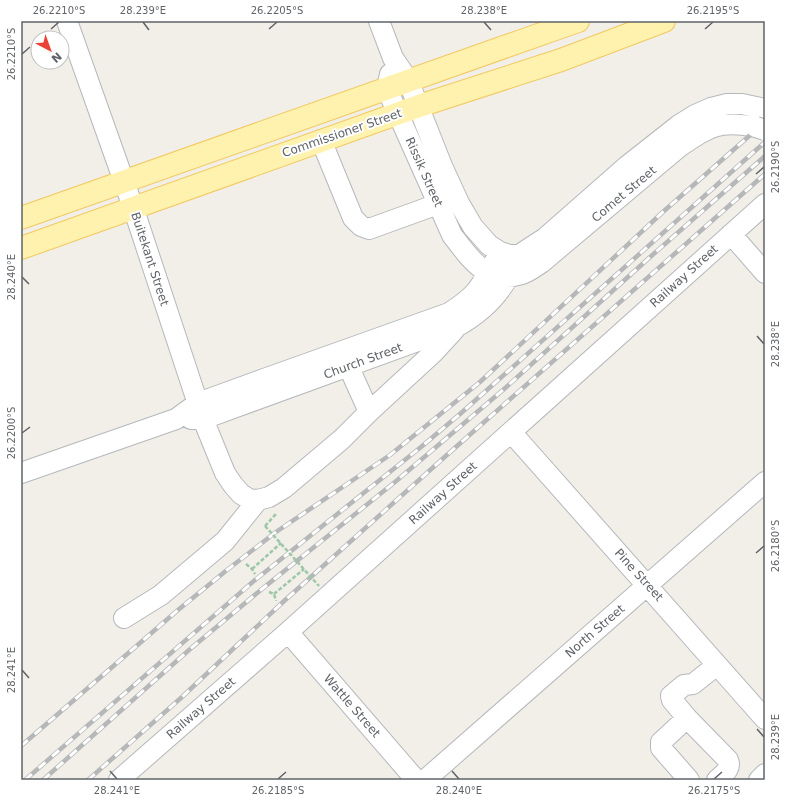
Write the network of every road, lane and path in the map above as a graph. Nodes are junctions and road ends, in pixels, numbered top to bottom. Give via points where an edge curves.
1 (67, 21) edge
2 (379, 21) edge
3 (578, 21) edge
4 (664, 21) edge
5 (393, 58) junction
6 (408, 80) junction
7 (387, 89) junction
8 (419, 106) junction
9 (762, 108) edge
10 (398, 113) junction
11 (761, 129) edge
12 (321, 140) junction
13 (124, 182) junction
14 (438, 204) junction
15 (765, 204) edge
16 (133, 207) junction
17 (21, 218) edge
18 (731, 234) junction
19 (21, 248) edge
20 (509, 254) junction
21 (489, 273) junction
22 (765, 273) edge
23 (509, 277) junction
24 (456, 327) junction
25 (345, 359) junction
26 (201, 411) junction
27 (369, 412) junction
28 (511, 432) junction
29 (21, 473) edge
30 (765, 482) edge
31 (250, 497) junction
32 (265, 526) dead end
33 (281, 544) junction
34 (246, 564) dead end
35 (252, 569) junction
36 (304, 569) junction
37 (255, 574) dead end
38 (648, 585) junction
39 (319, 586) dead end
40 (269, 592) dead end
41 (274, 594) junction
42 (276, 601) dead end
43 (124, 618) dead end
44 (288, 632) junction
45 (717, 665) junction
46 (682, 712) junction
47 (765, 719) edge
48 (765, 774) edge
49 (119, 780) edge
50 (416, 780) edge
51 (425, 780) edge
52 (689, 780) edge
53 (717, 780) edge
54 (758, 780) edge

1 - 13 street, Buitekant Street
2 - 5 street, Rissik Street
3 - 6 main road
4 - 8 main road, Commissioner Street via 561,60
5 - 6 street, Rissik Street
5 - 7 street
6 - 7 main road
6 - 8 street, Rissik Street
7 - 10 street, Rissik Street
7 - 13 main road
8 - 10 main road, Commissioner Street
8 - 20 street, Rissik Street via 459,204 489,245
9 - 20 street, Comet Street via 727,104 700,113 679,125 627,166 545,238
10 - 12 main road, Commissioner Street
10 - 14 street, Rissik Street
11 - 23 street, Comet Street via 736,124 723,125 699,134 679,147 541,263 523,274
12 - 14 street via 353,218 361,226 369,229
12 - 16 main road, Commissioner Street
13 - 16 street, Buitekant Street
13 - 17 main road
14 - 21 street, Rissik Street via 452,235 482,270
15 - 18 street, Railway Street
16 - 19 main road, Commissioner Street
16 - 26 street, Buitekant Street
18 - 22 street
18 - 28 street, Railway Street
20 - 21 street, Church Street
20 - 23 street, Church Street
21 - 23 street, Comet Street via 496,277
21 - 25 street, Church Street via 475,295 449,313
23 - 24 street, Church Street via 485,307
24 - 25 street, Church Street
24 - 27 street via 433,353
25 - 26 street, Church Street
25 - 27 street
26 - 29 street, Church Street
26 - 31 street, Buitekant Street via 233,486
27 - 31 street via 342,439 284,488 269,497
28 - 38 street, Pine Street
28 - 44 street, Railway Street
30 - 38 street, North Street
31 - 43 street via 225,541 161,595
32 - 33 path, bridge
33 - 35 path
33 - 36 path, bridge
34 - 35 path
35 - 37 path
36 - 39 path, bridge
36 - 41 path
38 - 45 street, Pine Street
38 - 51 street, North Street
40 - 41 path
41 - 42 path
44 - 49 street, Railway Street
44 - 50 street, Wattle Street
45 - 46 street via 693,684 684,685 671,696
45 - 47 street, Pine Street
46 - 52 street via 661,742 661,748
46 - 53 street via 728,760 728,769
48 - 54 street

